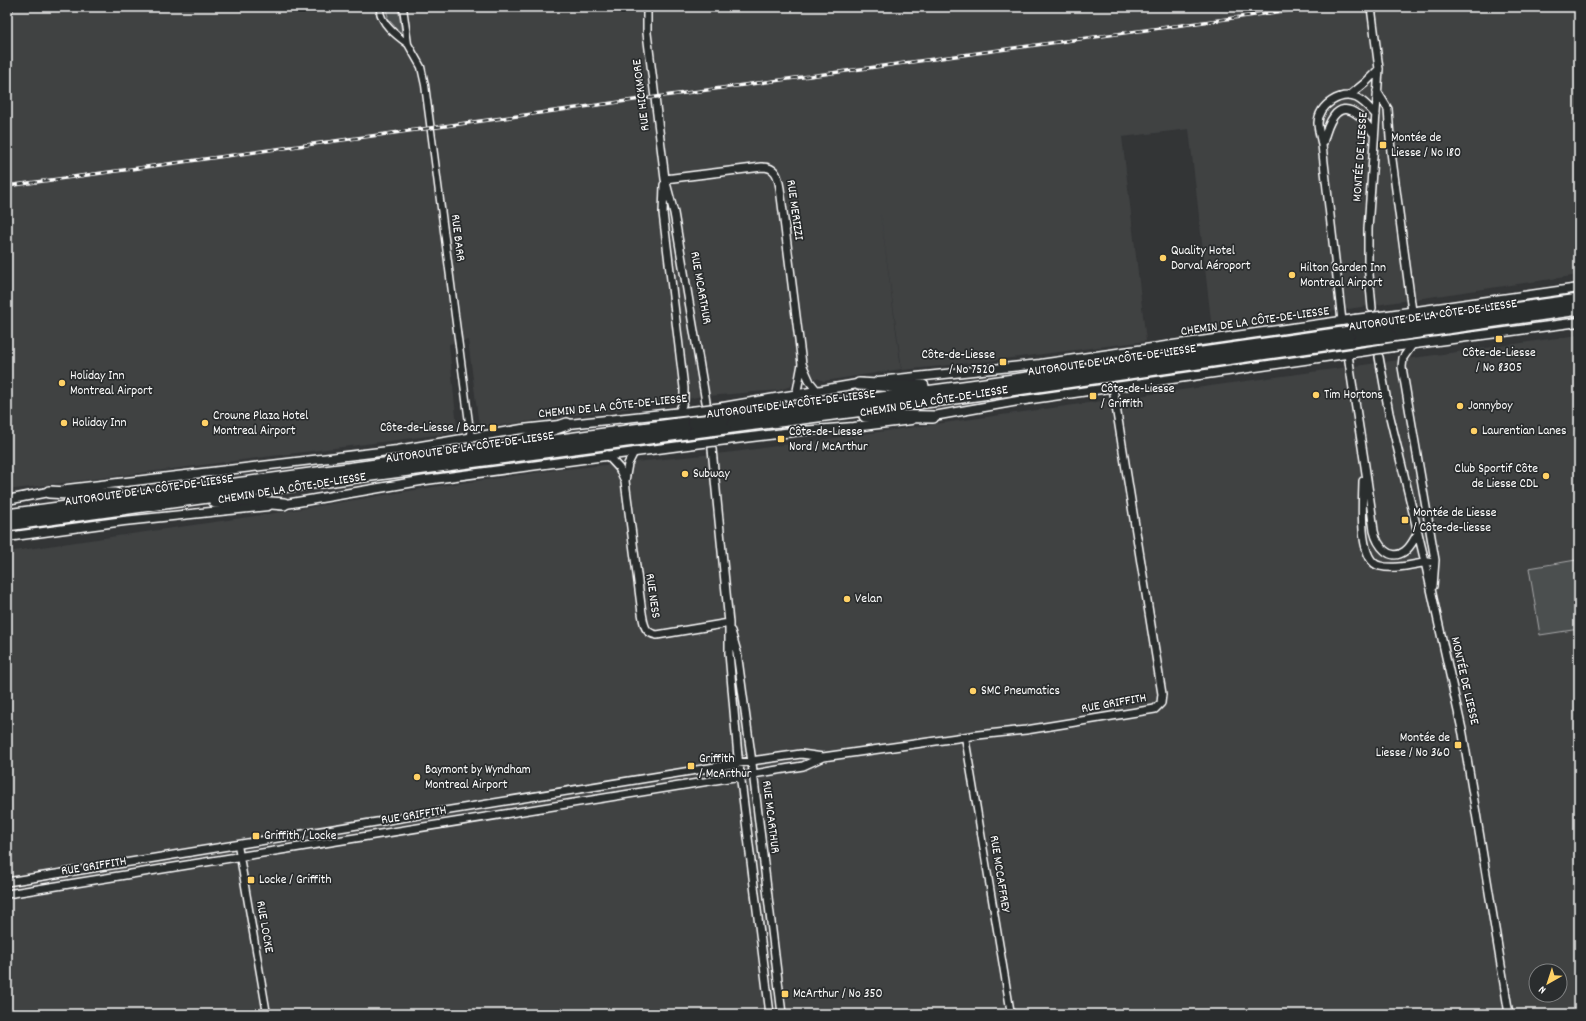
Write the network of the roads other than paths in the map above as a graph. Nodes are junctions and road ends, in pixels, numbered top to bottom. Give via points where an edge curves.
1 (10, 7) edge
2 (380, 7) edge
3 (403, 7) edge
4 (647, 7) edge
5 (1371, 7) edge
6 (7, 12) edge
7 (408, 44) junction
8 (1379, 69) junction
9 (1377, 91) junction
10 (1349, 96) junction
11 (1376, 116) junction
12 (1374, 134) junction
13 (1322, 145) junction
14 (665, 179) junction
15 (1579, 288) edge
16 (1579, 300) edge
17 (1372, 308) tunnel mouth
18 (1579, 309) edge
19 (1412, 311) junction
20 (1342, 321) junction
21 (1579, 322) edge
22 (1389, 326) junction
23 (1358, 336) junction
24 (1412, 345) junction
25 (1348, 354) junction
26 (1379, 357) tunnel mouth
27 (802, 364) junction
28 (859, 384) junction
29 (978, 385) junction
30 (1113, 388) junction
31 (818, 392) junction
32 (796, 396) junction
33 (706, 402) tunnel mouth
34 (679, 412) junction
35 (816, 416) junction
36 (933, 417) junction
37 (724, 423) junction
38 (567, 424) junction
39 (693, 427) junction
40 (471, 438) junction
41 (497, 449) junction
42 (712, 449) tunnel mouth
43 (634, 452) junction
44 (608, 455) junction
45 (1363, 459) junction
46 (625, 481) junction
47 (49, 492) junction
48 (167, 492) junction
49 (7, 500) edge
50 (160, 503) junction
51 (284, 504) junction
52 (7, 515) edge
53 (7, 525) edge
54 (1418, 533) junction
55 (7, 537) edge
56 (1435, 560) junction
57 (1425, 562) junction
58 (1432, 595) junction
59 (729, 623) junction
60 (965, 737) junction
61 (823, 757) junction
62 (752, 761) junction
63 (739, 763) junction
64 (753, 773) junction
65 (741, 776) junction
66 (403, 818) junction
67 (352, 826) junction
68 (405, 829) junction
69 (354, 838) junction
70 (238, 845) junction
71 (240, 856) junction
72 (7, 882) edge
73 (7, 894) edge
74 (267, 1014) edge
75 (770, 1014) edge
76 (782, 1014) edge
77 (1011, 1014) edge
78 (1509, 1014) edge

1 - 6 street
2 - 7 street, RUE BARR via 385,22
3 - 7 street, RUE BARR
4 - 14 street, RUE HICKMORE via 647,33
5 - 8 street, MONTÉE DE LIESSE
7 - 40 street, RUE BARR via 421,67 426,85
8 - 9 street, MONTÉE DE LIESSE
8 - 10 street
9 - 11 street, MONTÉE DE LIESSE
9 - 19 street via 1387,106
10 - 11 street via 1361,100
10 - 13 street via 1334,100 1321,112 1318,127
11 - 12 street, MONTÉE DE LIESSE
12 - 13 street via 1356,113 1340,111 1328,124
12 - 17 street, MONTÉE DE LIESSE via 1368,252
13 - 20 street
14 - 27 street, RUE MERIZZI via 762,167 770,167 775,171 779,179
14 - 33 street, RUE MCARTHUR via 674,213
14 - 34 street via 662,213 684,388 684,400
15 - 19 main road, CHEMIN DE LA CÔTE-DE-LIESSE
16 - 22 highway, AUTOROUTE DE LA CÔTE-DE-LIESSE
18 - 22 highway, AUTOROUTE DE LA CÔTE-DE-LIESSE
19 - 22 main road, CHEMIN DE LA CÔTE-DE-LIESSE
20 - 22 main road, CHEMIN DE LA CÔTE-DE-LIESSE, bridge via 1355,319
20 - 28 main road, CHEMIN DE LA CÔTE-DE-LIESSE via 1040,364
21 - 24 main road, CHEMIN DE LA CÔTE-DE-LIESSE
22 - 23 highway, AUTOROUTE DE LA CÔTE-DE-LIESSE, bridge
23 - 29 highway, AUTOROUTE DE LA CÔTE-DE-LIESSE
23 - 35 highway, AUTOROUTE DE LA CÔTE-DE-LIESSE via 948,399
24 - 25 main road, CHEMIN DE LA CÔTE-DE-LIESSE, bridge
24 - 56 street via 1403,358 1402,367
25 - 30 main road, CHEMIN DE LA CÔTE-DE-LIESSE
25 - 45 street
26 - 54 street, MONTÉE DE LIESSE via 1389,413
27 - 31 street, RUE MERIZZI
27 - 32 street, RUE MERIZZI
28 - 29 highway
28 - 31 main road, CHEMIN DE LA CÔTE-DE-LIESSE
29 - 37 highway, AUTOROUTE DE LA CÔTE-DE-LIESSE
30 - 36 main road, CHEMIN DE LA CÔTE-DE-LIESSE via 1013,402
30 - 60 street, RUE GRIFFITH via 1162,694 1161,703 1150,711
31 - 32 main road, CHEMIN DE LA CÔTE-DE-LIESSE
32 - 34 main road, CHEMIN DE LA CÔTE-DE-LIESSE, bridge
34 - 38 main road, CHEMIN DE LA CÔTE-DE-LIESSE
35 - 36 highway
35 - 37 highway, AUTOROUTE DE LA CÔTE-DE-LIESSE
36 - 43 main road, CHEMIN DE LA CÔTE-DE-LIESSE, bridge
37 - 39 highway, AUTOROUTE DE LA CÔTE-DE-LIESSE, bridge
38 - 40 main road, CHEMIN DE LA CÔTE-DE-LIESSE
38 - 41 highway
39 - 41 highway, AUTOROUTE DE LA CÔTE-DE-LIESSE
39 - 50 highway, AUTOROUTE DE LA CÔTE-DE-LIESSE
40 - 47 main road, CHEMIN DE LA CÔTE-DE-LIESSE via 397,450
41 - 48 highway, AUTOROUTE DE LA CÔTE-DE-LIESSE
42 - 59 street, RUE MCARTHUR
43 - 44 main road, CHEMIN DE LA CÔTE-DE-LIESSE
43 - 46 street, RUE NESS via 628,464
44 - 46 street, RUE NESS via 619,468
44 - 51 main road, CHEMIN DE LA CÔTE-DE-LIESSE via 426,480
45 - 54 street via 1374,531 1380,547 1388,553 1402,553
45 - 57 street via 1362,518 1370,560 1385,567
46 - 59 street, RUE NESS via 646,629 650,634 657,635
47 - 48 highway
47 - 49 main road, CHEMIN DE LA CÔTE-DE-LIESSE
48 - 52 highway, AUTOROUTE DE LA CÔTE-DE-LIESSE
50 - 51 highway via 246,501
50 - 53 highway, AUTOROUTE DE LA CÔTE-DE-LIESSE
51 - 55 main road, CHEMIN DE LA CÔTE-DE-LIESSE
54 - 57 street, MONTÉE DE LIESSE
56 - 57 street
56 - 58 street
57 - 58 street, MONTÉE DE LIESSE
58 - 78 street, MONTÉE DE LIESSE via 1467,753
59 - 62 street, RUE MCARTHUR via 737,652
59 - 63 street, RUE MCARTHUR via 729,653
60 - 61 street, RUE GRIFFITH
60 - 77 street, RUE MCCAFFREY
61 - 62 street, RUE GRIFFITH via 801,754
61 - 64 street, RUE GRIFFITH via 803,766
62 - 63 street, RUE GRIFFITH
62 - 64 street, RUE MCARTHUR
63 - 65 street, RUE MCARTHUR
63 - 66 street, RUE GRIFFITH
64 - 65 street, RUE GRIFFITH
64 - 76 street, RUE MCARTHUR
65 - 68 street, RUE GRIFFITH
65 - 75 street, RUE MCARTHUR
66 - 67 street, RUE GRIFFITH
66 - 68 street
67 - 69 street
67 - 70 street, RUE GRIFFITH
68 - 69 street, RUE GRIFFITH
69 - 71 street, RUE GRIFFITH
70 - 71 street, RUE LOCKE
70 - 72 street, RUE GRIFFITH
71 - 73 street, RUE GRIFFITH
71 - 74 street, RUE LOCKE

